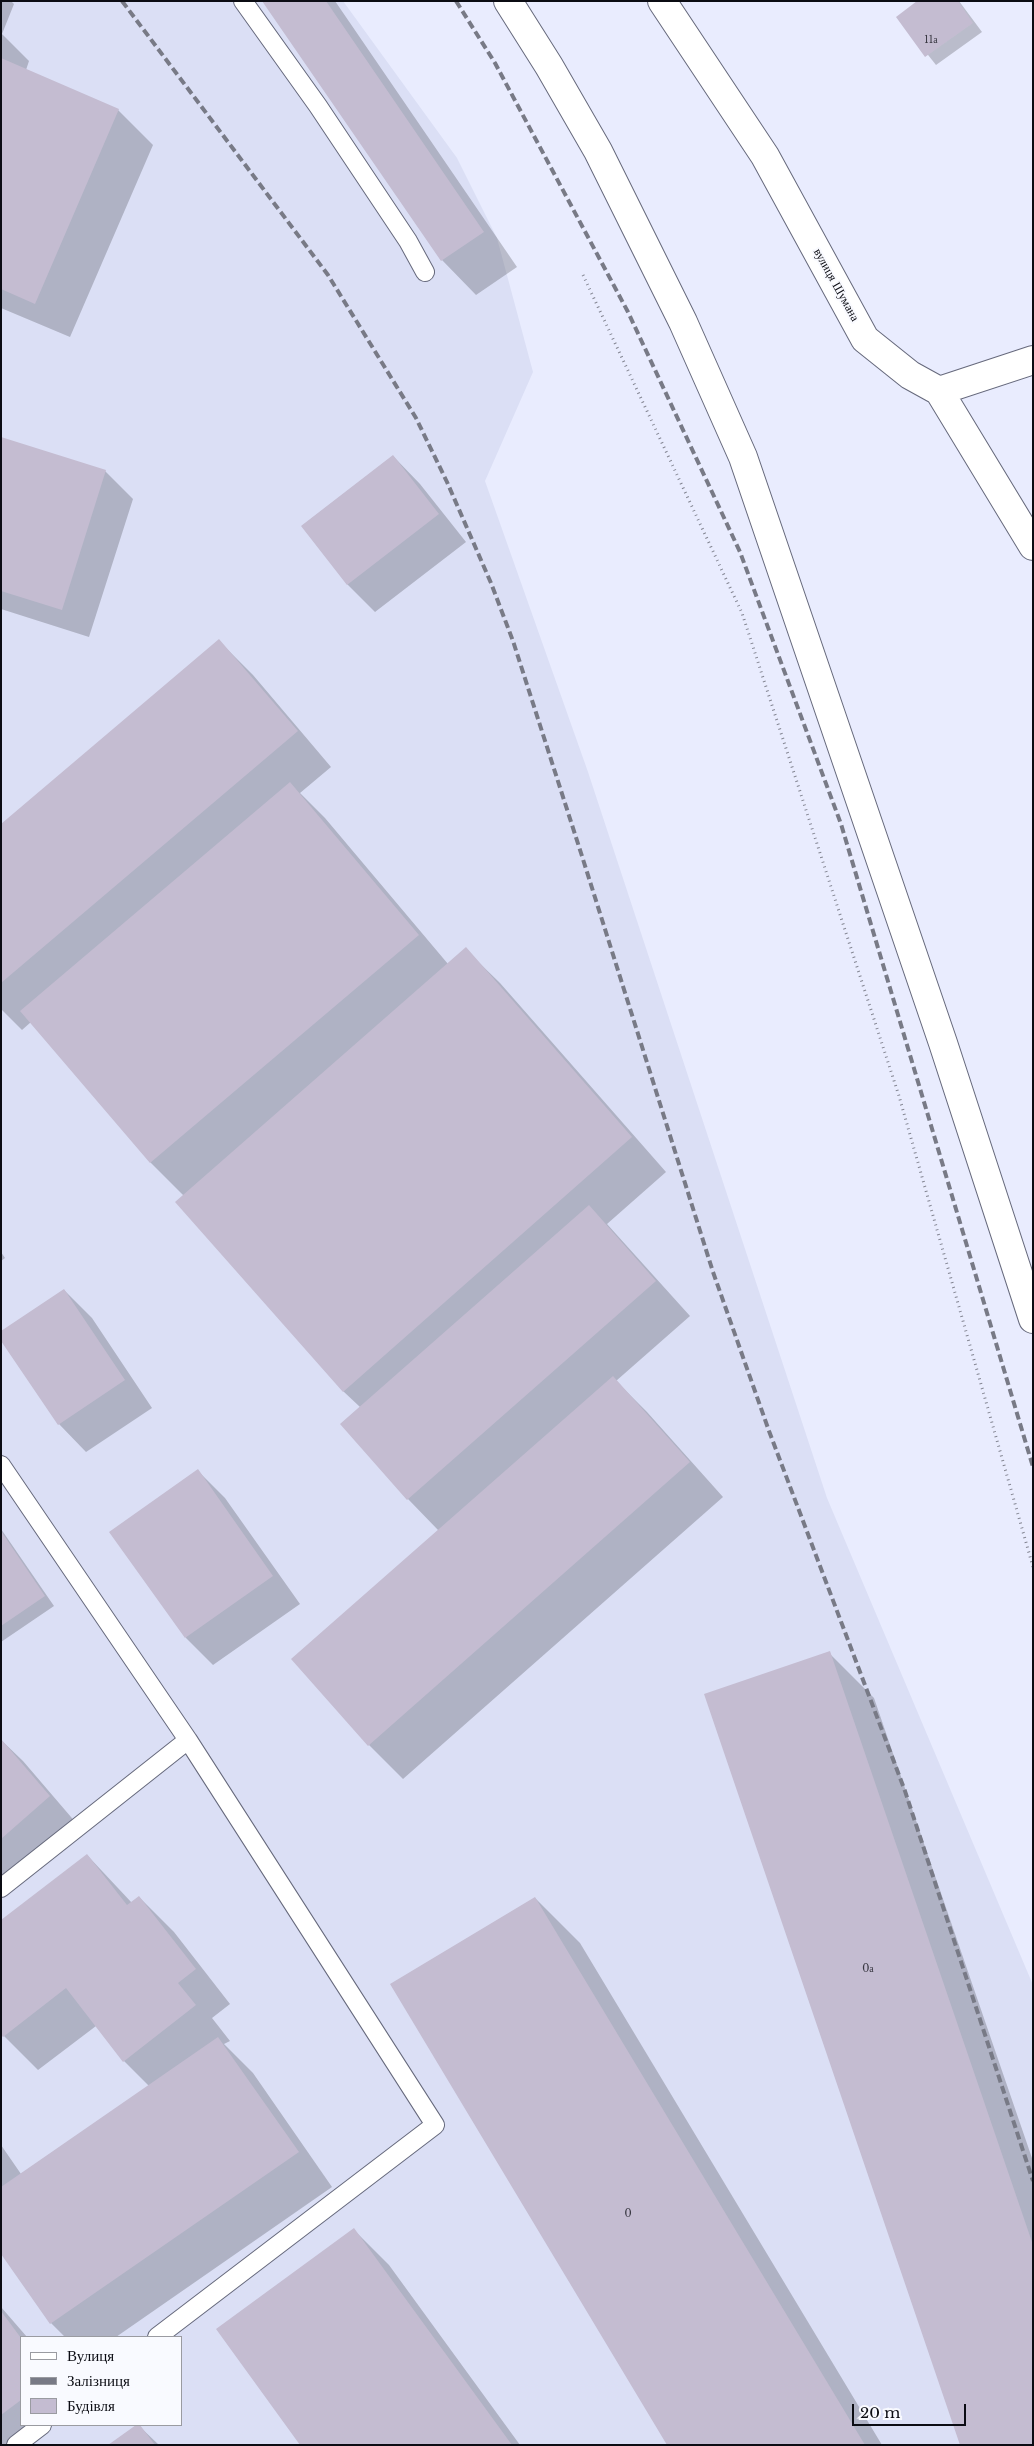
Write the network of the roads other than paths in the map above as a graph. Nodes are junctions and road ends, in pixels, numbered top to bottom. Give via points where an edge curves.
1 (243, 1) edge
2 (508, 1) edge
3 (662, 1) edge
4 (425, 272) dead end
5 (1033, 360) edge
6 (940, 391) junction
7 (1033, 546) edge
8 (1033, 1319) edge
9 (1, 1465) edge
10 (188, 1740) junction
11 (1, 1888) edge
12 (159, 2336) edge
13 (41, 2426) edge
14 (16, 2445) edge

1 - 4 lane via 318,106 408,241
2 - 8 street via 598,151 698,354 743,456 943,1043
3 - 6 street, вулиця Шумана via 765,156 865,339 910,376
5 - 6 street
6 - 7 street
9 - 10 lane
10 - 11 lane
10 - 12 lane via 435,2125
13 - 14 lane

